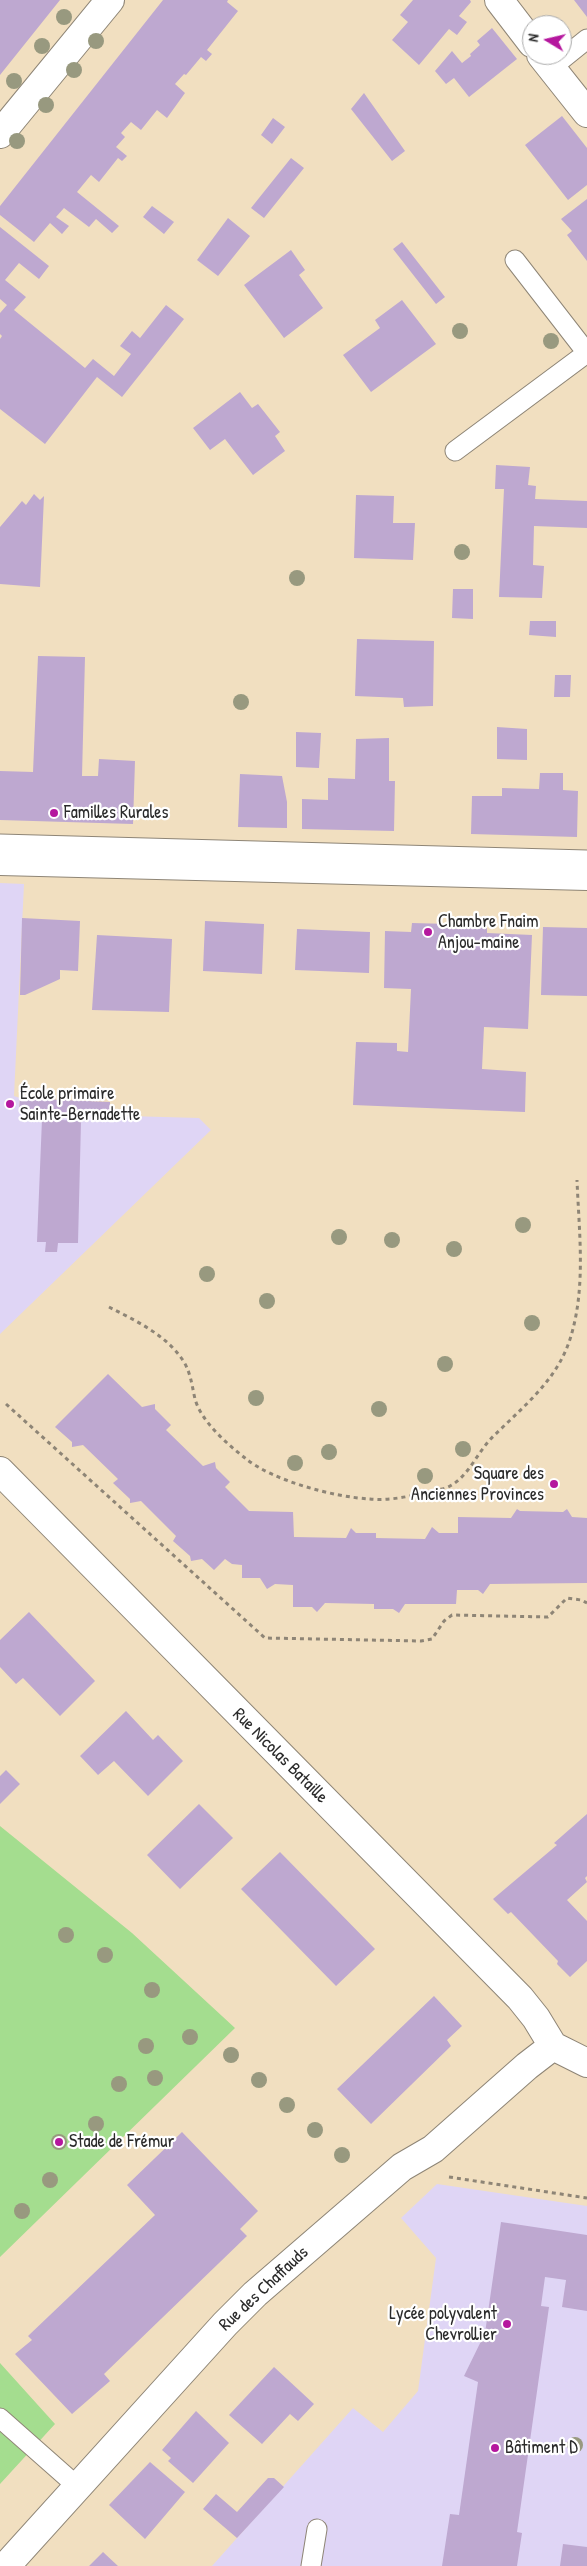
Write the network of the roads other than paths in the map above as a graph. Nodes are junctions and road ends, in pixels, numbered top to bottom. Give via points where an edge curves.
1 (110, 0) edge
2 (499, 0) edge
3 (522, 30) edge
4 (587, 39) edge
5 (572, 47) edge
6 (549, 65) edge
7 (587, 113) edge
8 (0, 134) edge
9 (515, 260) dead end
10 (455, 451) dead end
11 (0, 844) edge
12 (587, 860) edge
13 (0, 861) edge
14 (587, 876) edge
15 (0, 1471) edge
16 (553, 2046) junction
17 (587, 2063) edge
18 (0, 2418) edge
19 (78, 2487) junction
20 (317, 2529) dead end
21 (6, 2566) edge
22 (311, 2566) edge

1 - 8 street
2 - 3 street
4 - 5 lane
6 - 7 street
9 - 10 lane via 587,353
11 - 12 lane
13 - 14 street
15 - 16 street, Rue Nicolas Bataille via 520,1998
16 - 17 street
16 - 19 street, Rue des Chaffauds via 433,2149 402,2167 255,2294 224,2324
18 - 19 lane
19 - 21 street, Rue des Chaffauds
20 - 22 lane

